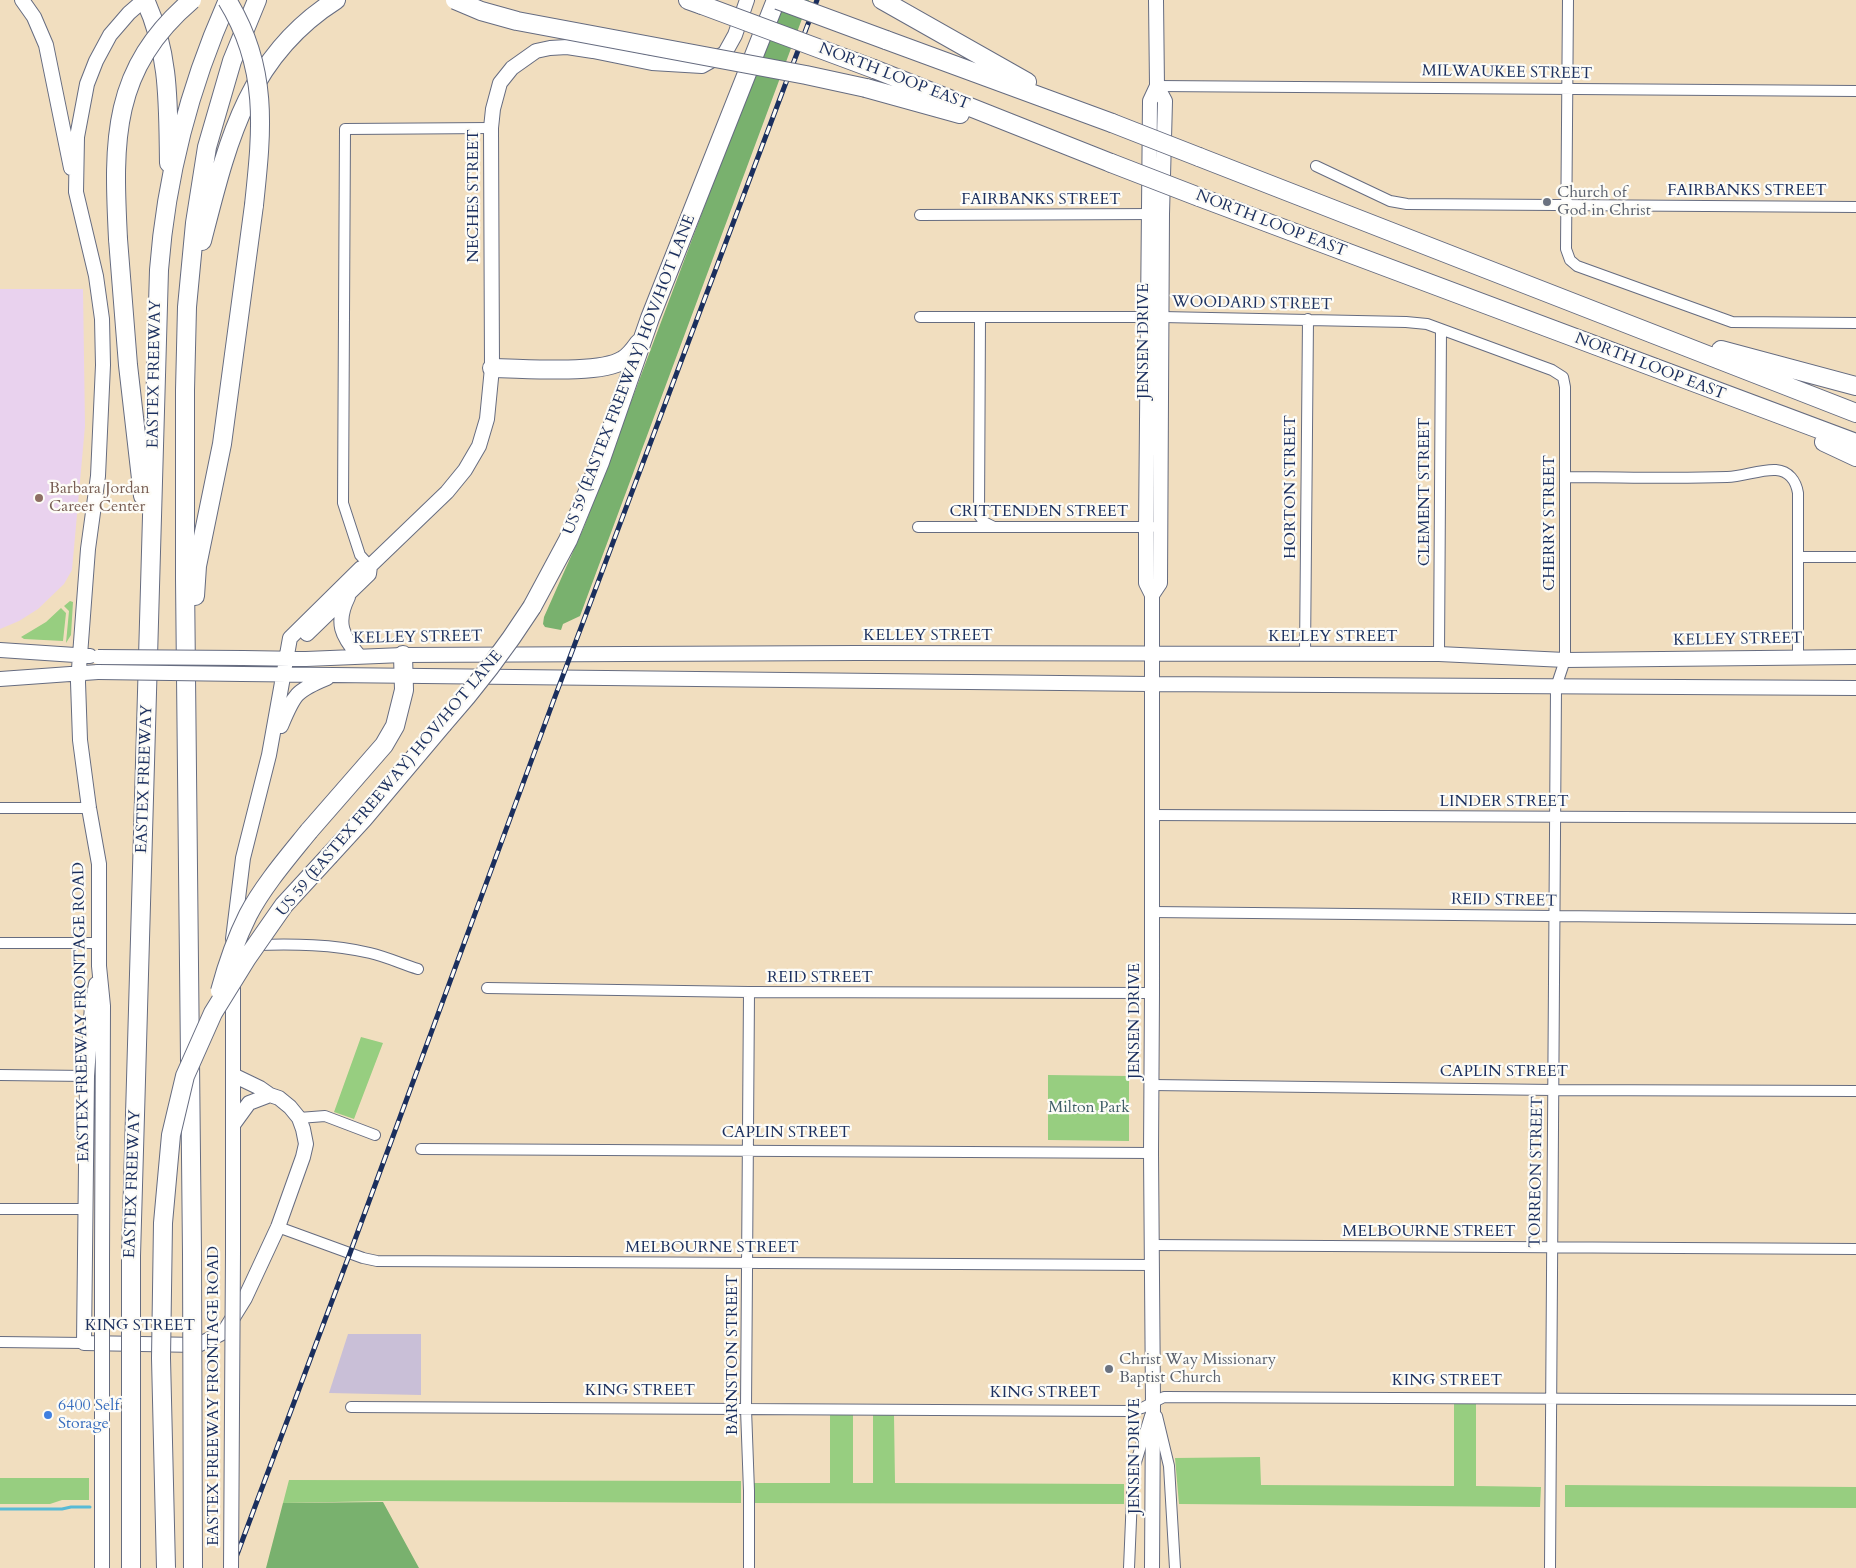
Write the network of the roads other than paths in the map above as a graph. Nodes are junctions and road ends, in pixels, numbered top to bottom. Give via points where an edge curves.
1 (22, 0) edge
2 (144, 0) edge
3 (192, 0) edge
4 (227, 0) edge
5 (257, 0) edge
6 (336, 0) edge
7 (455, 0) edge
8 (747, 0) edge
9 (777, 0) edge
10 (882, 0) edge
11 (888, 0) edge
12 (1156, 0) edge
13 (1568, 0) edge
14 (695, 2) edge
15 (909, 16) junction
16 (1157, 86) junction
17 (1566, 88) junction
18 (1856, 91) edge
19 (1089, 114) junction
20 (491, 128) junction
21 (1107, 161) junction
22 (1316, 166) dead end
23 (76, 192) junction
24 (168, 195) junction
25 (1566, 206) junction
26 (1856, 207) edge
27 (1155, 214) junction
28 (920, 215) dead end
29 (188, 307) junction
30 (920, 317) dead end
31 (1148, 317) junction
32 (1162, 317) junction
33 (980, 318) junction
34 (1308, 319) junction
35 (1856, 323) edge
36 (1635, 327) junction
37 (1441, 329) junction
38 (644, 337) junction
39 (492, 368) junction
40 (1546, 368) joint
41 (1856, 386) edge
42 (1731, 397) junction
43 (1856, 412) edge
44 (1856, 443) edge
45 (1856, 458) edge
46 (1566, 477) junction
47 (918, 527) dead end
48 (995, 527) junction
49 (1146, 527) junction
50 (1160, 527) junction
51 (1798, 557) junction
52 (1856, 557) edge
53 (151, 561) junction
54 (370, 566) junction
55 (350, 595) junction
56 (1152, 595) junction
57 (0, 650) edge
58 (1152, 654) junction
59 (1305, 654) junction
60 (1439, 654) junction
61 (403, 655) junction
62 (81, 656) junction
63 (359, 656) junction
64 (1798, 656) junction
65 (1856, 657) edge
66 (285, 659) junction
67 (1565, 660) junction
68 (79, 674) junction
69 (283, 675) junction
70 (332, 676) junction
71 (405, 676) junction
72 (0, 679) edge
73 (1151, 684) junction
74 (1556, 687) junction
75 (1856, 688) edge
76 (187, 704) junction
77 (269, 755) junction
78 (0, 808) edge
79 (89, 808) junction
80 (1151, 815) junction
81 (1554, 817) junction
82 (1856, 818) edge
83 (1152, 912) junction
84 (1554, 917) junction
85 (1856, 919) edge
86 (0, 943) edge
87 (100, 943) junction
88 (233, 945) junction
89 (99, 966) junction
90 (418, 969) dead end
91 (487, 988) dead end
92 (749, 992) junction
93 (1152, 993) junction
94 (213, 1013) junction
95 (0, 1075) edge
96 (233, 1075) junction
97 (86, 1076) junction
98 (1152, 1085) junction
99 (1553, 1090) junction
100 (1856, 1090) edge
101 (270, 1095) junction
102 (299, 1118) junction
103 (233, 1125) junction
104 (374, 1135) dead end
105 (421, 1149) dead end
106 (748, 1150) junction
107 (1151, 1153) junction
108 (0, 1209) edge
109 (85, 1209) junction
110 (278, 1227) junction
111 (1152, 1245) junction
112 (1552, 1248) junction
113 (1856, 1249) edge
114 (748, 1263) junction
115 (1152, 1266) junction
116 (0, 1342) edge
117 (84, 1343) junction
118 (1551, 1398) junction
119 (1856, 1400) edge
120 (1153, 1403) junction
121 (351, 1407) dead end
122 (746, 1409) junction
123 (102, 1568) edge
124 (131, 1568) edge
125 (166, 1568) edge
126 (194, 1568) edge
127 (231, 1568) edge
128 (749, 1568) edge
129 (1129, 1568) edge
130 (1152, 1568) edge
131 (1175, 1568) edge
132 (1550, 1568) edge

1 - 23 main road via 34,17 46,45
2 - 23 main road, EASTEX FREEWAY FRONTAGE ROAD via 110,35 87,84 77,137
2 - 24 highway via 157,28 166,77
3 - 53 highway, bridge via 150,45 133,73 119,127 116,158 118,238 128,365
4 - 24 highway, EASTEX FREEWAY via 199,76
4 - 76 highway, bridge via 245,34 254,64 260,91 260,140 222,444 197,566
5 - 29 highway, EASTEX FREEWAY via 232,62 207,147 195,223
6 - 29 highway via 287,40 264,70 244,106 213,198
7 - 21 highway, bridge via 517,22 866,88 973,117
8 - 20 main road, NECHES STREET via 735,35 725,52 702,66 652,64 566,47 536,51 512,68 500,83
9 - 19 highway, NORTH LOOP EAST, bridge
9 - 38 highway, US 59 (EASTEX FREEWAY) HOV/HOT LANE
10 - 15 highway
11 - 15 highway
12 - 16 main road, JENSEN DRIVE
13 - 17 street
14 - 21 highway, NORTH LOOP EAST, bridge
15 - 19 highway
16 - 17 street, MILWAUKEE STREET
16 - 27 main road, JENSEN DRIVE via 1150,101
17 - 18 street, MILWAUKEE STREET
17 - 25 street
19 - 36 highway, NORTH LOOP EAST, bridge
20 - 39 main road, NECHES STREET
20 - 54 street via 345,129 343,503 360,556
21 - 42 highway, NORTH LOOP EAST, bridge
22 - 25 street, FAIRBANKS STREET via 1390,201 1407,204
23 - 62 main road, EASTEX FREEWAY FRONTAGE ROAD via 96,276 102,319 103,365 98,476 88,549
24 - 53 highway, EASTEX FREEWAY via 157,293
25 - 26 street, FAIRBANKS STREET
25 - 35 street via 1568,254 1577,266 1732,322
27 - 28 street, FAIRBANKS STREET
27 - 31 main road, JENSEN DRIVE
27 - 32 main road, JENSEN DRIVE
29 - 76 highway, EASTEX FREEWAY via 184,429
30 - 33 street, WOODARD STREET
31 - 32 street, WOODARD STREET
31 - 33 street, WOODARD STREET
31 - 49 main road, JENSEN DRIVE
32 - 34 street, WOODARD STREET
32 - 50 main road, JENSEN DRIVE
33 - 48 street via 979,515 984,522
34 - 37 street, WOODARD STREET via 1406,322
34 - 59 street, HORTON STREET
36 - 41 highway
36 - 43 highway, NORTH LOOP EAST
37 - 40 street, WOODARD STREET
37 - 60 street, CLEMENT STREET
38 - 39 highway via 622,360 600,367
38 - 94 highway, US 59 (EASTEX FREEWAY) HOV/HOT LANE, bridge via 600,462 568,540 507,646 478,685 363,819 284,905
39 - 54 main road, NECHES STREET via 487,420 479,446 465,470 447,492
40 - 46 street, CHERRY STREET via 1563,377 1565,387
42 - 44 highway, NORTH LOOP EAST
42 - 45 highway
46 - 51 street via 1730,477 1775,470 1785,472 1796,484 1798,493
46 - 67 street, CHERRY STREET
47 - 48 street, CRITTENDEN STREET
48 - 49 street, CRITTENDEN STREET
49 - 50 street, CRITTENDEN STREET
49 - 56 main road, JENSEN DRIVE via 1146,583
50 - 56 main road, JENSEN DRIVE via 1160,583
51 - 52 street
51 - 64 street
53 - 124 highway, EASTEX FREEWAY, bridge via 131,1256
54 - 55 main road, NECHES STREET via 369,574
54 - 66 main road, NECHES STREET via 361,568 290,638
55 - 63 main road via 341,615 341,626 343,635
55 - 66 main road, NECHES STREET
56 - 58 main road, JENSEN DRIVE
57 - 62 main road, KELLEY STREET
58 - 59 main road, KELLEY STREET
58 - 61 main road, KELLEY STREET
58 - 73 main road, JENSEN DRIVE
59 - 60 main road, KELLEY STREET
60 - 67 main road, KELLEY STREET
61 - 63 main road, KELLEY STREET
61 - 71 highway
62 - 66 main road, KELLEY STREET, bridge
62 - 68 main road, EASTEX FREEWAY FRONTAGE ROAD
63 - 66 main road, KELLEY STREET
64 - 65 main road, KELLEY STREET
64 - 67 main road, KELLEY STREET
66 - 69 main road, EASTEX FREEWAY FRONTAGE ROAD
67 - 74 street, CHERRY STREET
68 - 69 main road, bridge
68 - 72 main road
68 - 79 main road, EASTEX FREEWAY FRONTAGE ROAD via 80,740
69 - 70 main road
69 - 77 main road, EASTEX FREEWAY FRONTAGE ROAD
70 - 71 main road
70 - 77 main road via 295,696
71 - 73 main road
71 - 94 highway, bridge via 400,708 384,745 308,831 248,914 228,963
73 - 74 main road
73 - 80 main road, JENSEN DRIVE
74 - 75 main road
74 - 81 street, TORREON STREET
76 - 126 highway, EASTEX FREEWAY, bridge
77 - 88 main road, EASTEX FREEWAY FRONTAGE ROAD via 243,858
78 - 79 street
79 - 87 main road, EASTEX FREEWAY FRONTAGE ROAD via 99,864
80 - 81 street, LINDER STREET
80 - 83 main road, JENSEN DRIVE
81 - 82 street, LINDER STREET
81 - 84 street, TORREON STREET
83 - 84 street, REID STREET
83 - 93 main road, JENSEN DRIVE
84 - 85 street, REID STREET
84 - 99 street, TORREON STREET
86 - 87 street
87 - 89 main road, EASTEX FREEWAY FRONTAGE ROAD
88 - 90 street via 327,946 372,953
88 - 96 main road, EASTEX FREEWAY FRONTAGE ROAD
89 - 97 main road
89 - 123 main road, EASTEX FREEWAY FRONTAGE ROAD, bridge via 103,1006
91 - 92 street, REID STREET
92 - 93 street, REID STREET
92 - 106 street, BARNSTON STREET
93 - 98 main road, JENSEN DRIVE
94 - 125 highway, US 59 (EASTEX FREEWAY) HOV/HOT LANE, bridge via 185,1076 171,1135 163,1223 160,1358
95 - 97 street
96 - 101 main road
96 - 103 main road, EASTEX FREEWAY FRONTAGE ROAD
97 - 109 main road
98 - 99 street, CAPLIN STREET
98 - 107 main road, JENSEN DRIVE
99 - 100 street, CAPLIN STREET
99 - 112 street, TORREON STREET
101 - 102 main road via 279,1098
101 - 103 main road via 249,1103
102 - 104 street via 325,1116
102 - 110 main road, KING STREET via 306,1144
103 - 127 main road, EASTEX FREEWAY FRONTAGE ROAD, bridge
105 - 106 street, CAPLIN STREET
106 - 107 street, CAPLIN STREET
106 - 114 street, BARNSTON STREET
107 - 111 main road, JENSEN DRIVE
108 - 109 street
109 - 117 main road
110 - 114 street, MELBOURNE STREET via 377,1261
110 - 117 main road, KING STREET via 245,1298 224,1332 198,1345
111 - 112 street, MELBOURNE STREET
111 - 115 main road, JENSEN DRIVE
112 - 113 street, MELBOURNE STREET
112 - 118 street, TORREON STREET
114 - 115 street, MELBOURNE STREET
114 - 122 street, BARNSTON STREET
115 - 120 main road, JENSEN DRIVE
116 - 117 street, KING STREET
118 - 119 street, KING STREET
118 - 120 street, KING STREET via 1164,1397
118 - 132 street, TORREON STREET
120 - 122 street, KING STREET via 1131,1410
120 - 129 street via 1133,1472
120 - 130 main road, JENSEN DRIVE
120 - 131 street via 1168,1466
121 - 122 street, KING STREET
122 - 128 street, BARNSTON STREET

